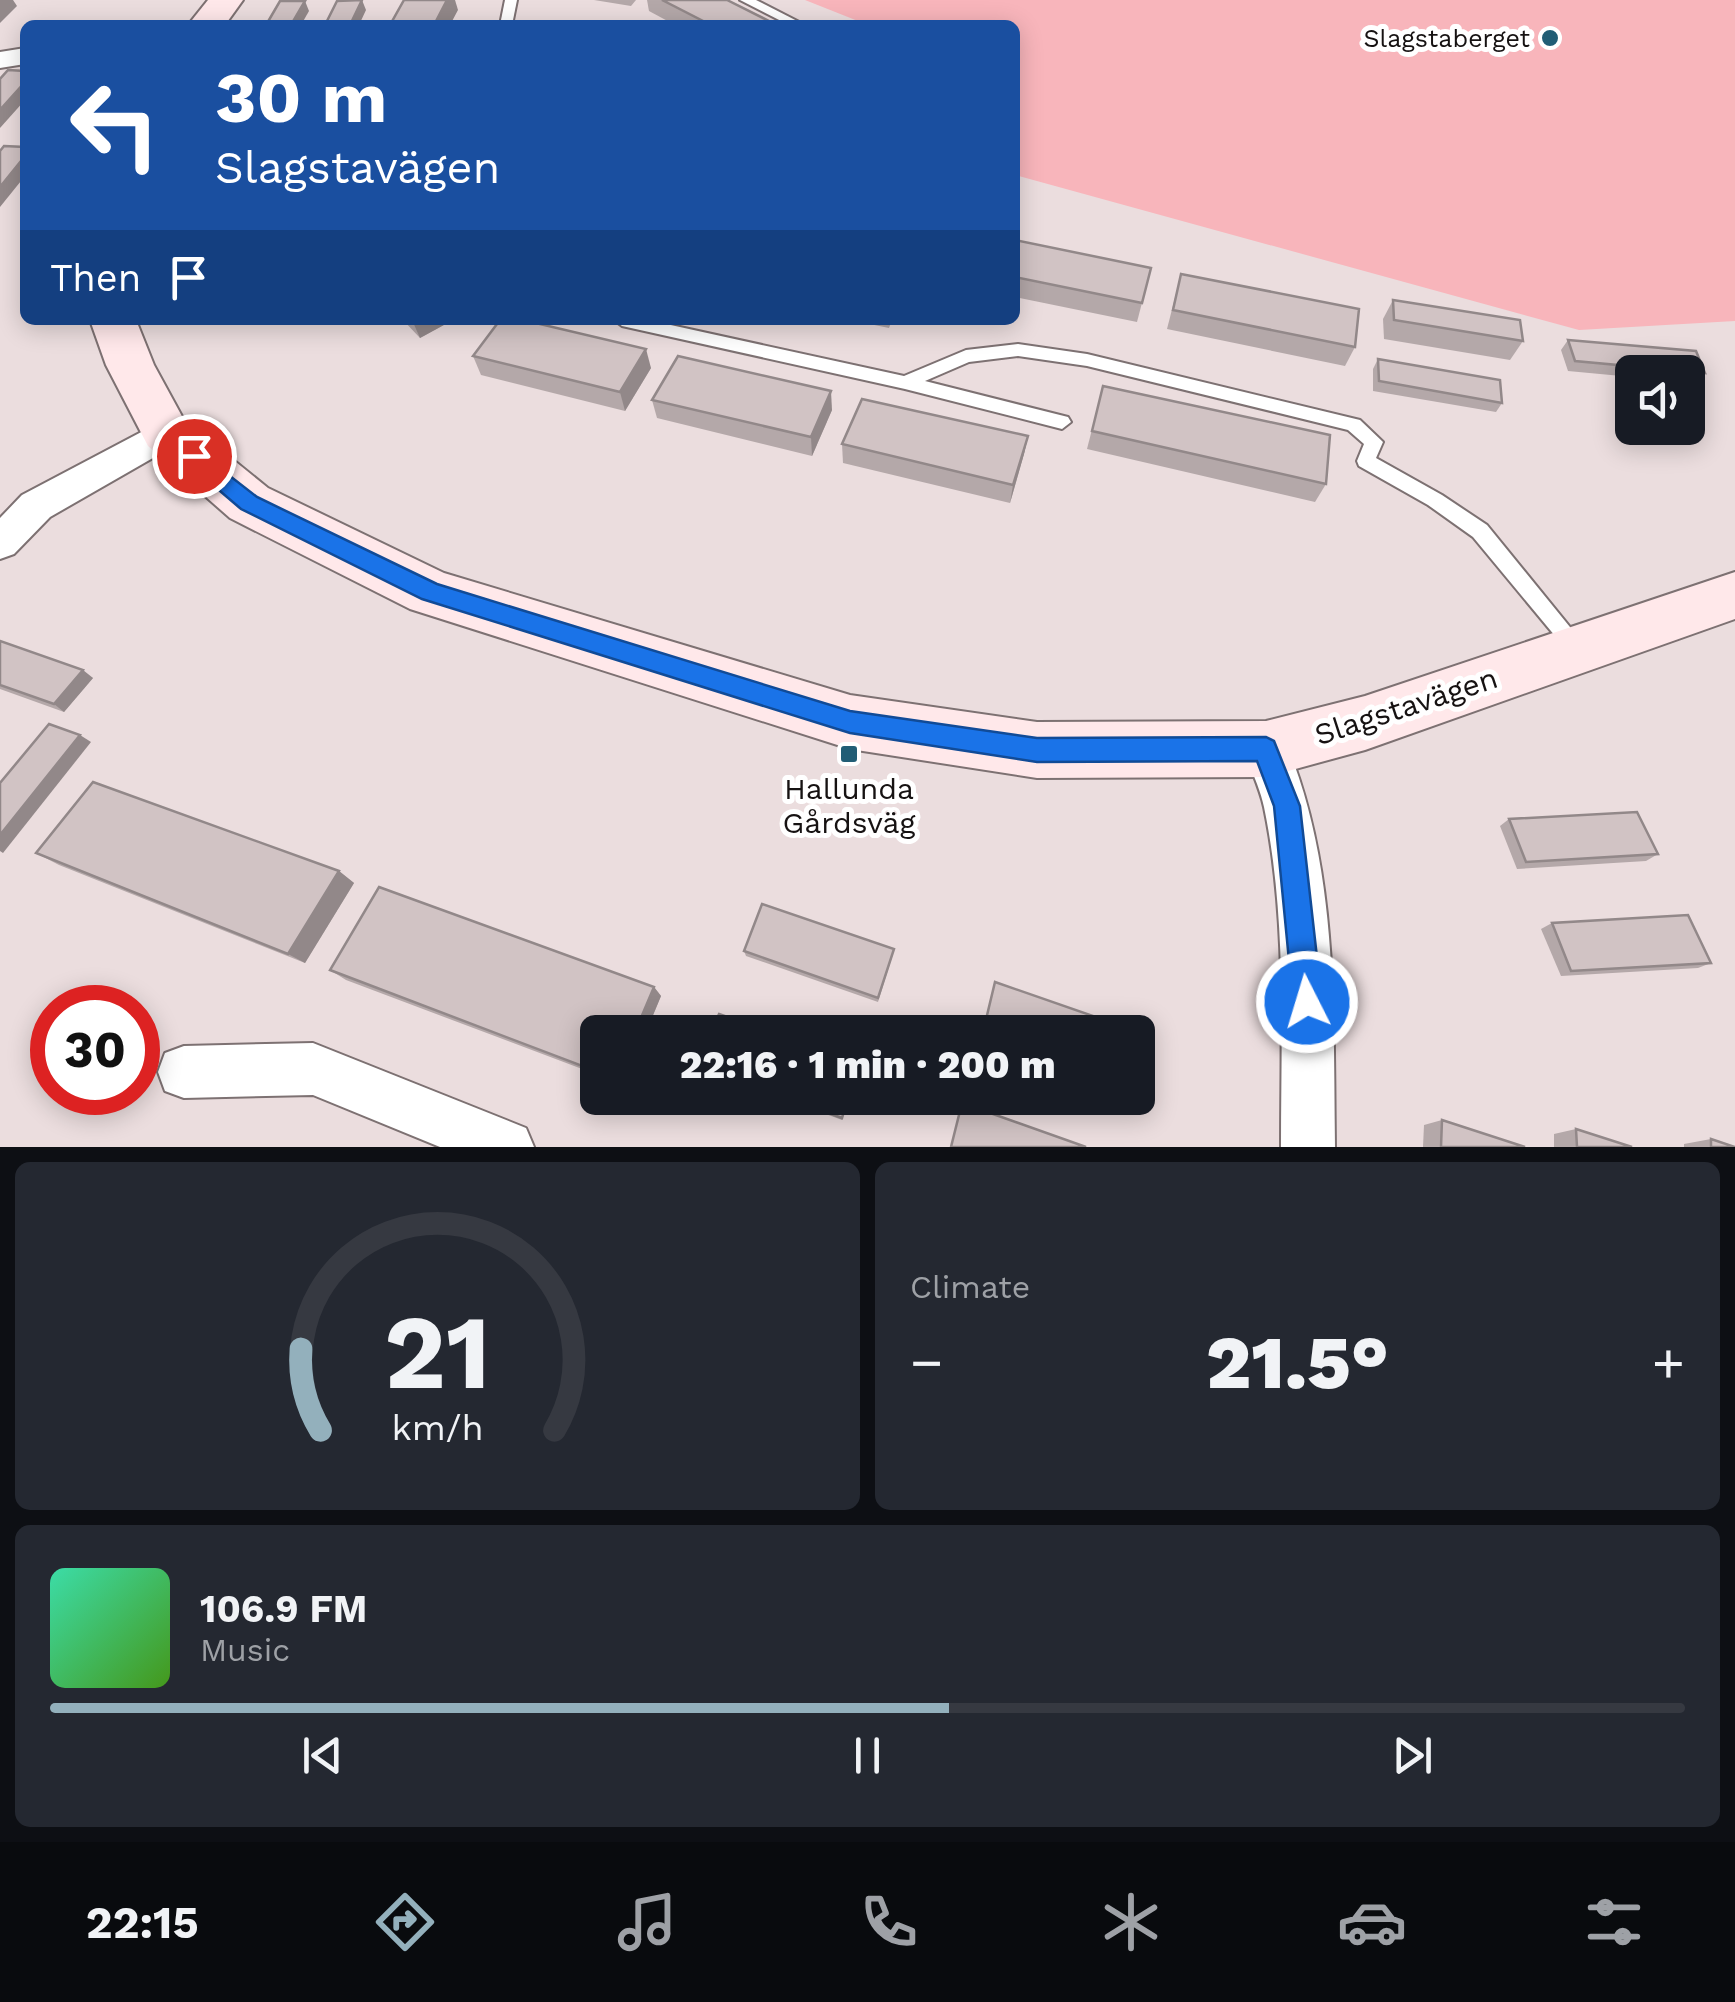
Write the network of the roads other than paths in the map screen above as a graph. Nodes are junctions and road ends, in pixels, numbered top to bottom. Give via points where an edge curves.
1 (226, 0) edge
2 (746, 0) edge
3 (210, 20) edge
4 (789, 20) edge
5 (115, 325) edge
6 (645, 325) edge
7 (906, 383) junction
8 (1062, 422) dead end
9 (166, 433) junction
10 (0, 543) edge
11 (1735, 595) edge
12 (1578, 650) junction
13 (1266, 749) junction
14 (184, 1072) dead end
15 (507, 1147) edge
16 (1308, 1147) edge

1 - 3 street
2 - 4 lane
5 - 9 street, Slagstavägen
6 - 7 lane
7 - 8 lane
7 - 12 lane via 966,356 1018,350 1087,360 1354,424 1374,442 1366,461 1480,531
9 - 10 street via 36,506
9 - 13 street, Slagstavägen via 249,503 430,592 760,697 850,722 1037,750
11 - 12 street, Slagstavägen
12 - 13 street, Slagstavägen via 1365,723
13 - 16 street via 1287,806 1299,900
14 - 15 street via 313,1069

